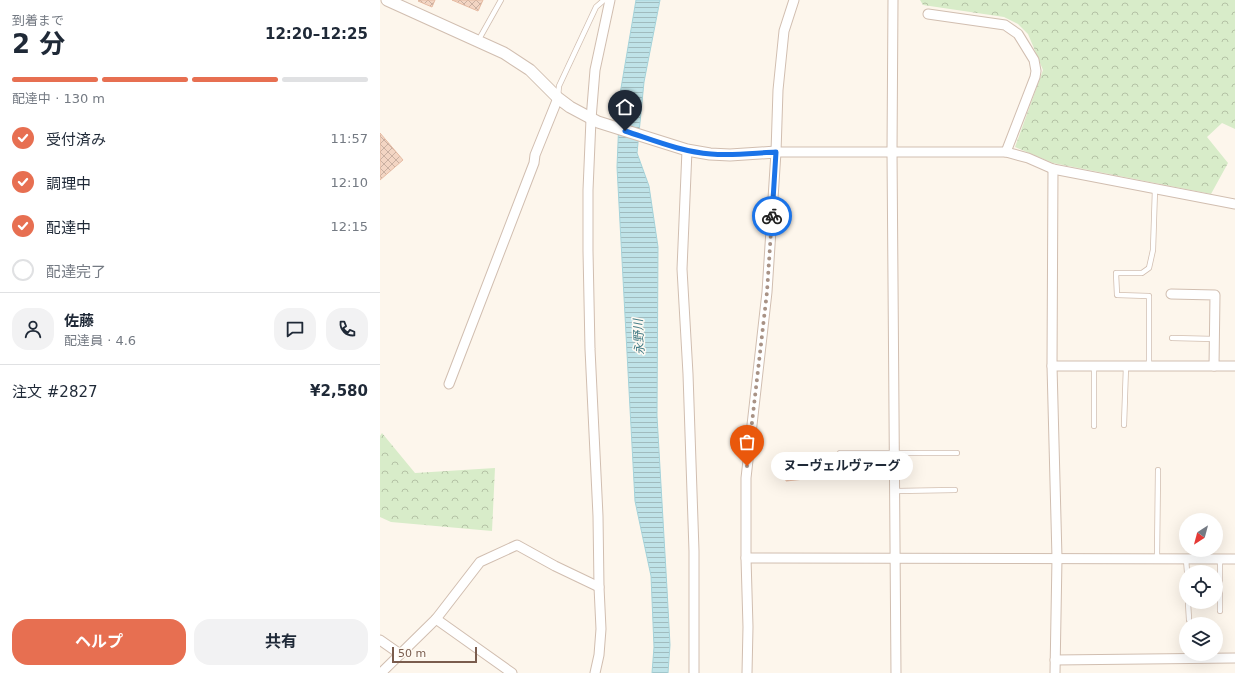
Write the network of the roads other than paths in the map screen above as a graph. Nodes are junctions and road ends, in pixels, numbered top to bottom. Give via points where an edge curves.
1 (387, 0) edge
2 (501, 0) edge
3 (604, 0) edge
4 (610, 0) edge
5 (794, 0) edge
6 (893, 0) edge
7 (928, 14) dead end
8 (478, 41) junction
9 (558, 98) junction
10 (594, 121) junction
11 (683, 149) junction
12 (892, 151) junction
13 (776, 152) junction
14 (1006, 152) junction
15 (1053, 169) junction
16 (1155, 189) junction
17 (1235, 204) edge
18 (1171, 294) dead end
19 (1172, 338) dead end
20 (1215, 339) junction
21 (1149, 365) junction
22 (1052, 366) junction
23 (1094, 366) junction
24 (1126, 366) junction
25 (1214, 366) junction
26 (1235, 366) edge
27 (449, 384) dead end
28 (1094, 426) dead end
29 (1124, 426) dead end
30 (840, 453) dead end
31 (957, 453) dead end
32 (895, 454) junction
33 (1158, 470) dead end
34 (954, 490) dead end
35 (896, 492) junction
36 (746, 558) junction
37 (1057, 558) junction
38 (1157, 558) junction
39 (1186, 558) junction
40 (896, 559) junction
41 (1220, 559) junction
42 (1235, 559) edge
43 (1186, 565) edge
44 (599, 588) junction
45 (1220, 611) dead end
46 (436, 619) junction
47 (380, 640) edge
48 (400, 654) junction
49 (1235, 658) edge
50 (1055, 660) junction
51 (381, 673) edge
52 (512, 673) edge
53 (595, 673) edge
54 (694, 673) edge
55 (747, 673) edge
56 (896, 673) edge
57 (1055, 673) edge

1 - 8 street
2 - 8 lane
3 - 9 lane via 596,7 587,24 559,86
4 - 10 street via 595,70
5 - 13 street via 784,31 778,90
6 - 12 street
7 - 14 street via 1006,25 1018,34 1034,60 1035,77
8 - 9 street via 518,61
9 - 10 street
9 - 27 street
10 - 11 street
10 - 44 street via 588,190 588,251
11 - 13 street via 730,155
11 - 54 street via 682,269 694,551
12 - 13 street
12 - 14 street
12 - 32 street
13 - 36 street via 767,292 746,478
14 - 15 street
15 - 16 street
15 - 22 street
16 - 17 street
16 - 21 lane via 1153,250 1149,268 1142,273 1116,273 1116,295 1149,296
18 - 20 street via 1215,295
19 - 20 lane
20 - 25 street
21 - 24 street
21 - 25 street
22 - 23 street
22 - 37 street
23 - 24 street
23 - 28 lane
24 - 29 lane
25 - 26 street
30 - 32 lane
31 - 32 lane
32 - 35 street
33 - 38 lane
34 - 35 lane
35 - 40 street
36 - 40 street
36 - 55 street
37 - 38 street
37 - 40 street
37 - 50 street
38 - 39 street
39 - 41 street
39 - 43 lane
40 - 56 street
41 - 42 street
41 - 45 lane
44 - 46 street via 517,545 480,562
44 - 53 street via 601,629
46 - 48 street
46 - 52 street
47 - 48 street
48 - 51 street
49 - 50 street
50 - 57 street

